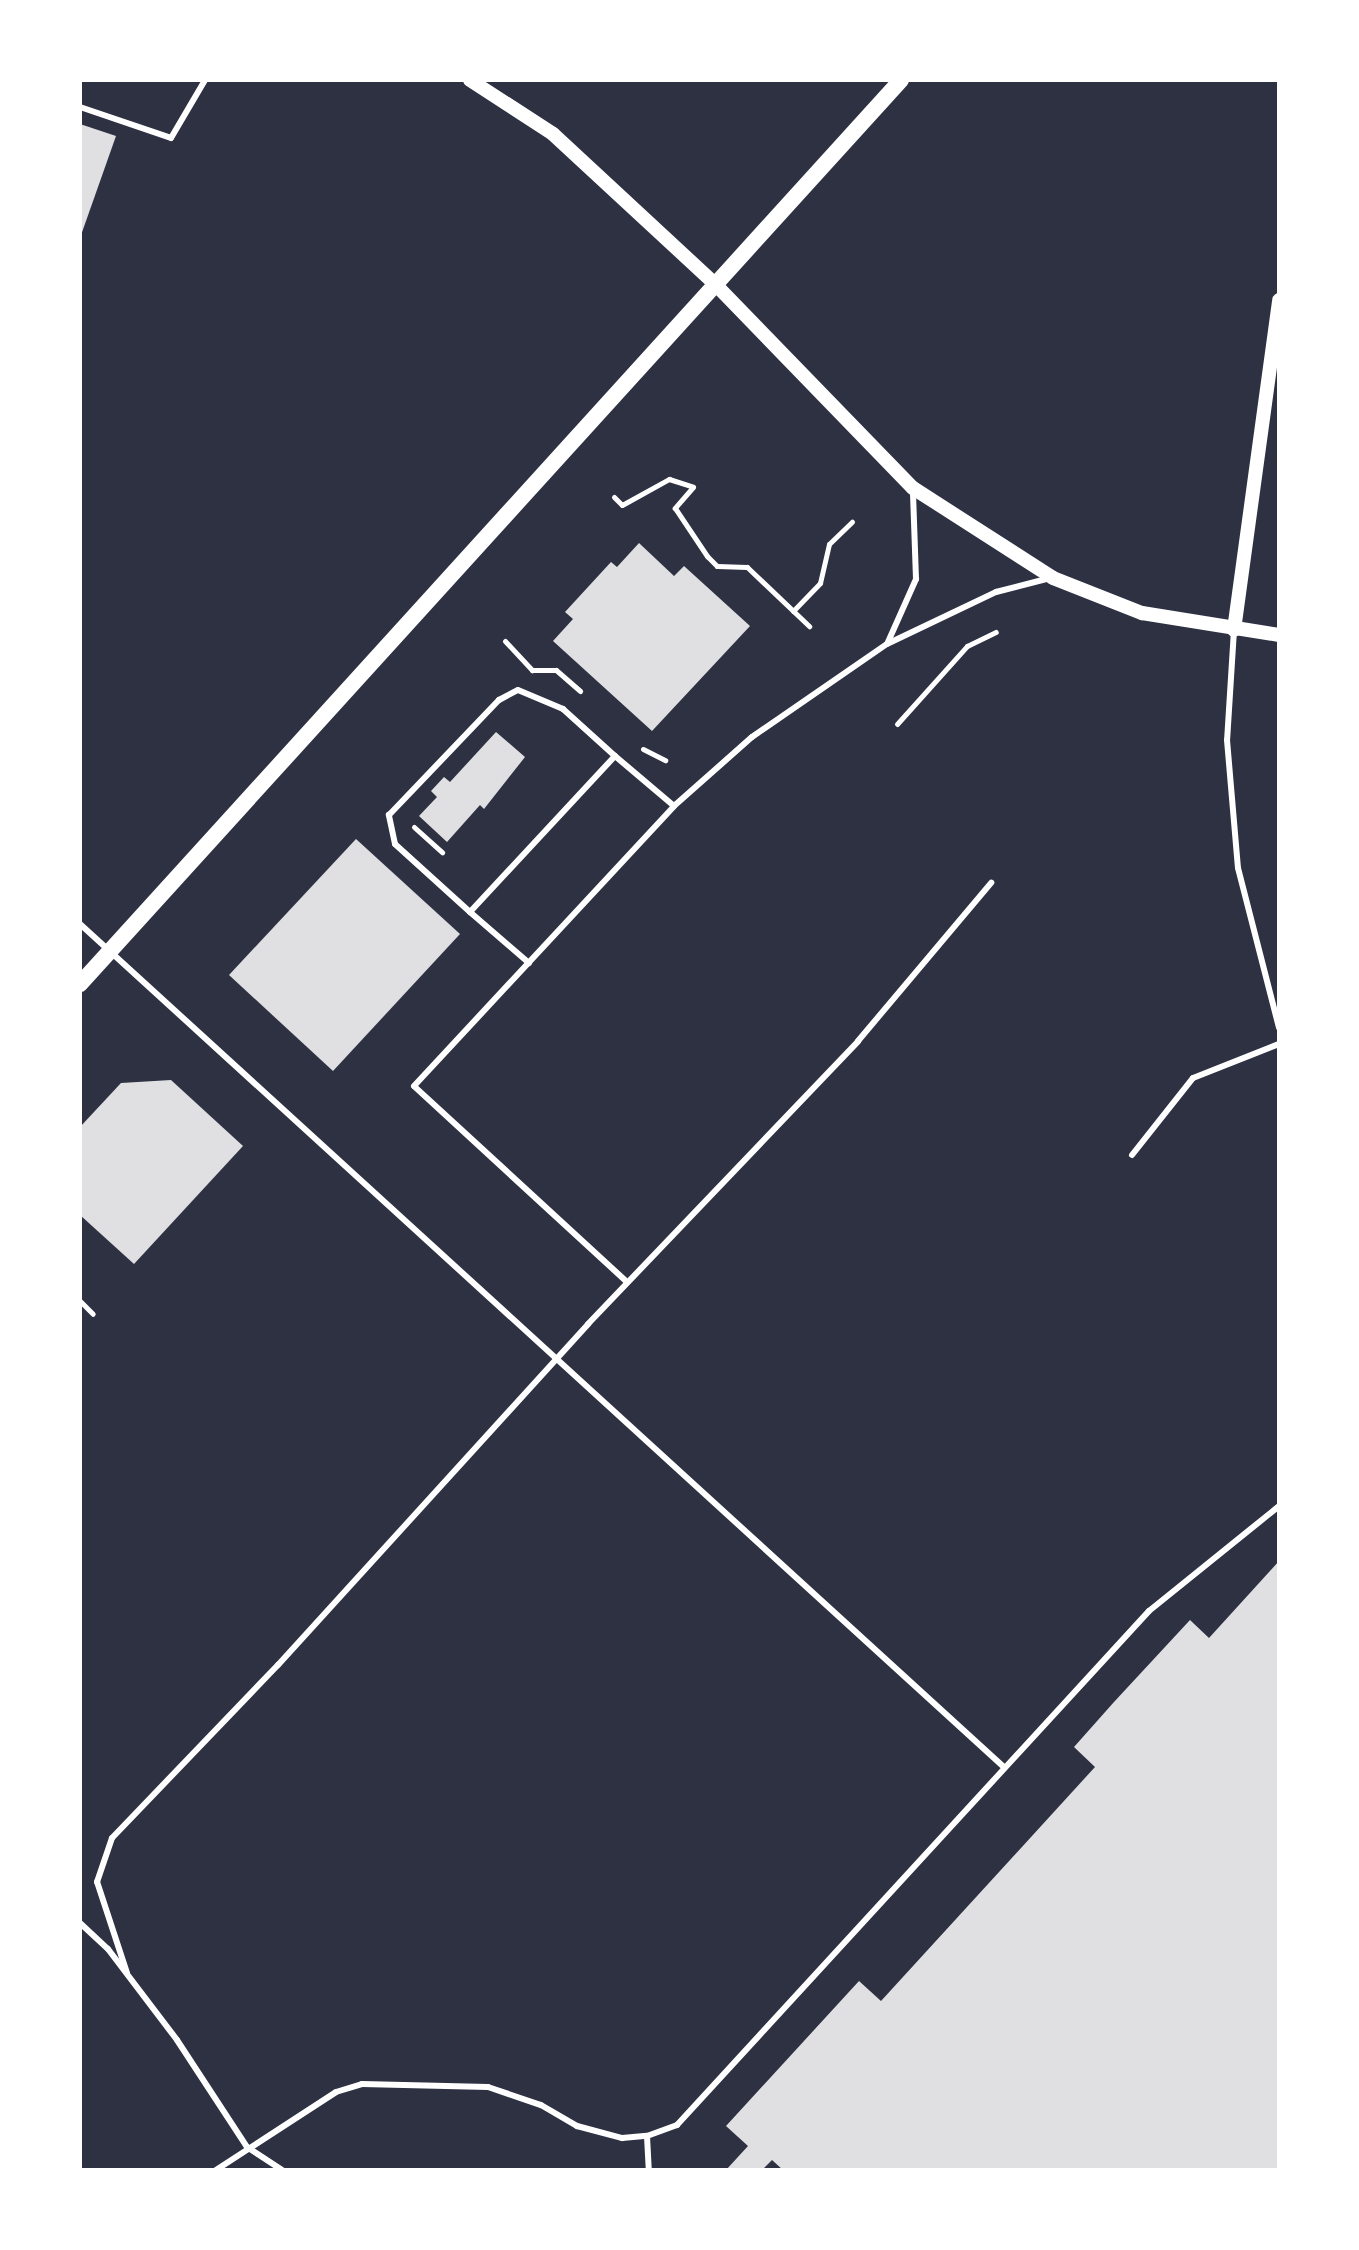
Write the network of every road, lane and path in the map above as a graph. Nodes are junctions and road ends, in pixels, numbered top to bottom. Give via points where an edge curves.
1 (205, 80) edge
2 (470, 80) edge
3 (901, 80) edge
4 (80, 107) edge
5 (716, 285) junction
6 (1279, 300) edge
7 (913, 488) junction
8 (614, 497) dead end
9 (852, 522) dead end
10 (1053, 578) junction
11 (793, 611) junction
12 (809, 626) dead end
13 (1234, 630) junction
14 (996, 632) dead end
15 (1279, 635) edge
16 (887, 644) junction
17 (897, 724) dead end
18 (615, 756) junction
19 (674, 806) junction
20 (407, 821) dead end
21 (442, 852) dead end
22 (991, 883) dead end
23 (470, 912) junction
24 (80, 924) edge
25 (108, 953) junction
26 (529, 963) junction
27 (80, 984) edge
28 (1279, 1028) edge
29 (1279, 1044) edge
30 (1132, 1155) dead end
31 (627, 1282) junction
32 (80, 1301) edge
33 (93, 1314) dead end
34 (555, 1358) junction
35 (1279, 1506) edge
36 (1004, 1767) junction
37 (80, 1923) edge
38 (127, 1973) junction
39 (647, 2136) junction
40 (247, 2147) junction
41 (216, 2170) edge
42 (282, 2170) edge
43 (649, 2170) edge

1 - 4 lane via 171,138
2 - 5 street via 553,134
3 - 5 main road
5 - 7 street
5 - 25 main road
6 - 13 street
7 - 10 street
7 - 16 lane via 916,579
8 - 11 path via 622,505 669,479 693,487 675,508 707,556 717,566 747,567
9 - 11 path via 829,544 820,583
10 - 13 street via 1142,613
10 - 16 lane via 996,592
11 - 12 path
13 - 15 street
13 - 28 lane via 1227,740 1238,868
14 - 17 path via 967,646
16 - 19 lane via 752,737
18 - 19 lane
18 - 23 lane
18 - 23 lane via 563,709 518,690 499,700 389,815 395,844
19 - 26 lane
20 - 21 path
22 - 31 lane via 858,1041
23 - 26 lane
24 - 25 lane
25 - 27 main road
25 - 34 lane
26 - 31 lane via 414,1086
29 - 30 lane via 1193,1078
31 - 34 lane
32 - 33 path
34 - 36 lane
34 - 38 lane via 278,1665 112,1838 97,1882
35 - 36 lane via 1149,1611
36 - 39 lane via 677,2125
37 - 38 lane
38 - 40 lane
39 - 40 lane via 603,2135 488,2087 362,2084 336,2092
39 - 43 lane
40 - 41 lane
40 - 42 lane

